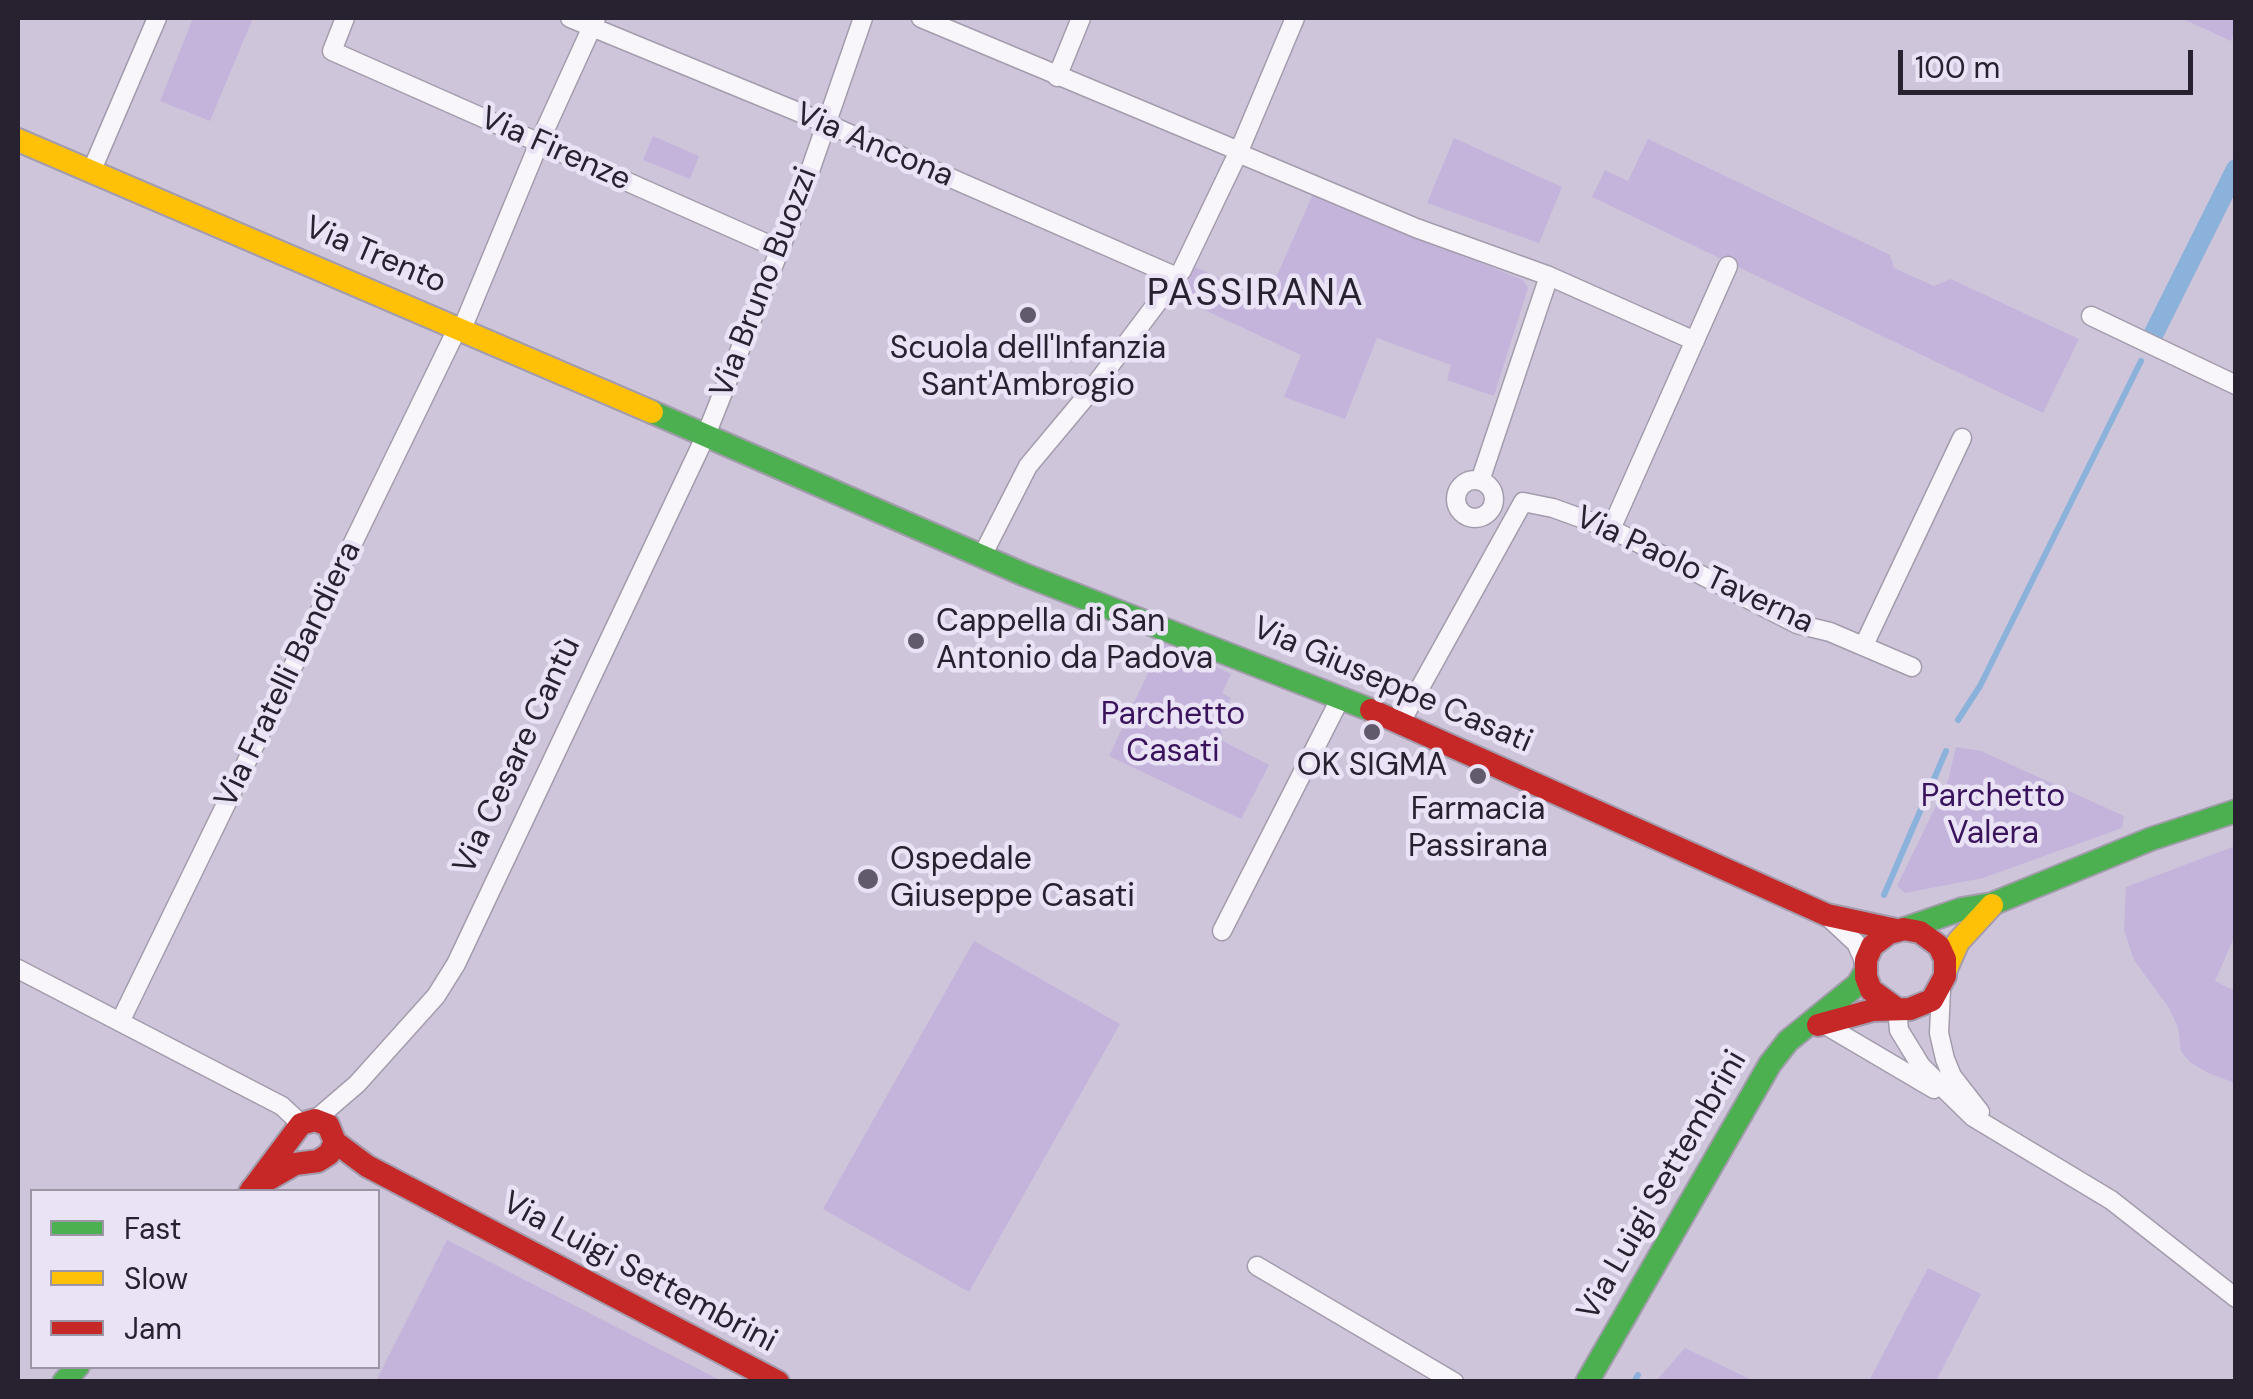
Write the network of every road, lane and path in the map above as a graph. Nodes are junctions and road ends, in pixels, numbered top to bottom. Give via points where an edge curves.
1 (157, 18) edge
2 (345, 18) edge
3 (570, 18) edge
4 (863, 18) edge
5 (922, 18) edge
6 (1081, 18) edge
7 (1296, 18) edge
8 (594, 22) edge
9 (1057, 77) junction
10 (825, 124) junction
11 (18, 140) edge
12 (539, 143) junction
13 (1238, 152) junction
14 (91, 172) junction
15 (779, 248) junction
16 (1728, 266) dead end
17 (1550, 276) junction
18 (1177, 278) junction
19 (2091, 316) dead end
20 (460, 328) junction
21 (1695, 341) junction
22 (2236, 385) edge
23 (706, 435) junction
24 (1962, 438) dead end
25 (1480, 481) junction
26 (1523, 502) junction
27 (1488, 509) junction
28 (1611, 530) junction
29 (1499, 543) junction
30 (982, 556) junction
31 (1864, 645) junction
32 (1912, 667) dead end
33 (1341, 697) junction
34 (1401, 722) junction
35 (2236, 811) edge
36 (1992, 904) junction
37 (1827, 916) junction
38 (1222, 930) dead end
39 (1900, 930) junction
40 (1866, 967) junction
41 (18, 969) edge
42 (1943, 979) junction
43 (1897, 1009) junction
44 (120, 1022) junction
45 (1813, 1026) junction
46 (1954, 1101) junction
47 (315, 1131) junction
48 (2006, 1136) junction
49 (314, 1161) junction
50 (252, 1189) edge
51 (253, 1189) edge
52 (471, 1221) junction
53 (1257, 1266) dead end
54 (2236, 1298) edge
55 (778, 1382) edge
56 (1454, 1382) edge
57 (1588, 1382) edge

1 - 14 street
2 - 12 street, Via Firenze via 332,51
3 - 8 street, Via Ancona
4 - 10 street, Via Bruno Buozzi
5 - 9 street
6 - 9 street
7 - 13 street
8 - 10 street, Via Ancona
8 - 12 street, Via Fratelli Bandiera
9 - 13 street
10 - 15 street, Via Bruno Buozzi
10 - 18 street, Via Ancona
11 - 14 street, Via Trento
12 - 15 street, Via Firenze
12 - 20 street, Via Fratelli Bandiera
13 - 17 street
13 - 18 street
14 - 20 street, Via Trento
15 - 23 street, Via Bruno Buozzi
16 - 21 street
17 - 21 street
17 - 25 street
18 - 30 street via 1028,466
19 - 22 street
20 - 23 street, Via Trento
20 - 44 street, Via Fratelli Bandiera
21 - 28 street
23 - 30 street, Via Giuseppe Casati
23 - 47 street, Via Cesare Cantù via 456,964 436,996
24 - 31 street
25 - 27 street via 1488,486
25 - 27 street via 1466,482 1457,507 1465,516
26 - 27 street
26 - 28 street, Via Paolo Taverna
26 - 29 street
27 - 29 street
28 - 31 street, Via Paolo Taverna via 1797,624
29 - 34 street
30 - 33 street, Via Giuseppe Casati
31 - 32 street, Via Paolo Taverna
33 - 34 street, Via Giuseppe Casati
33 - 38 street
34 - 37 street, Via Giuseppe Casati
35 - 36 street
36 - 39 street
36 - 42 street via 1958,942
37 - 39 street, Via Giuseppe Casati
37 - 40 street, Via Giuseppe Casati via 1856,943
39 - 40 street via 1877,941
39 - 42 street via 1932,940 1944,959
40 - 43 street via 1877,998
40 - 45 street, Via Luigi Settembrini via 1858,984
41 - 44 street
42 - 43 street via 1921,1006
42 - 48 street via 1938,1033 1952,1076
43 - 45 street
43 - 46 street via 1908,1047
44 - 47 street via 282,1106
45 - 46 street
45 - 57 street, Via Luigi Settembrini via 1788,1041 1770,1064
46 - 48 street
47 - 49 street via 329,1154
47 - 49 street via 295,1150
47 - 50 street, Via Cesare Cantù
47 - 52 street, Via Luigi Settembrini
48 - 54 street via 2111,1200
49 - 51 street, Via Cesare Cantù via 295,1164
49 - 52 street, Via Luigi Settembrini
52 - 55 street, Via Luigi Settembrini
53 - 56 street

